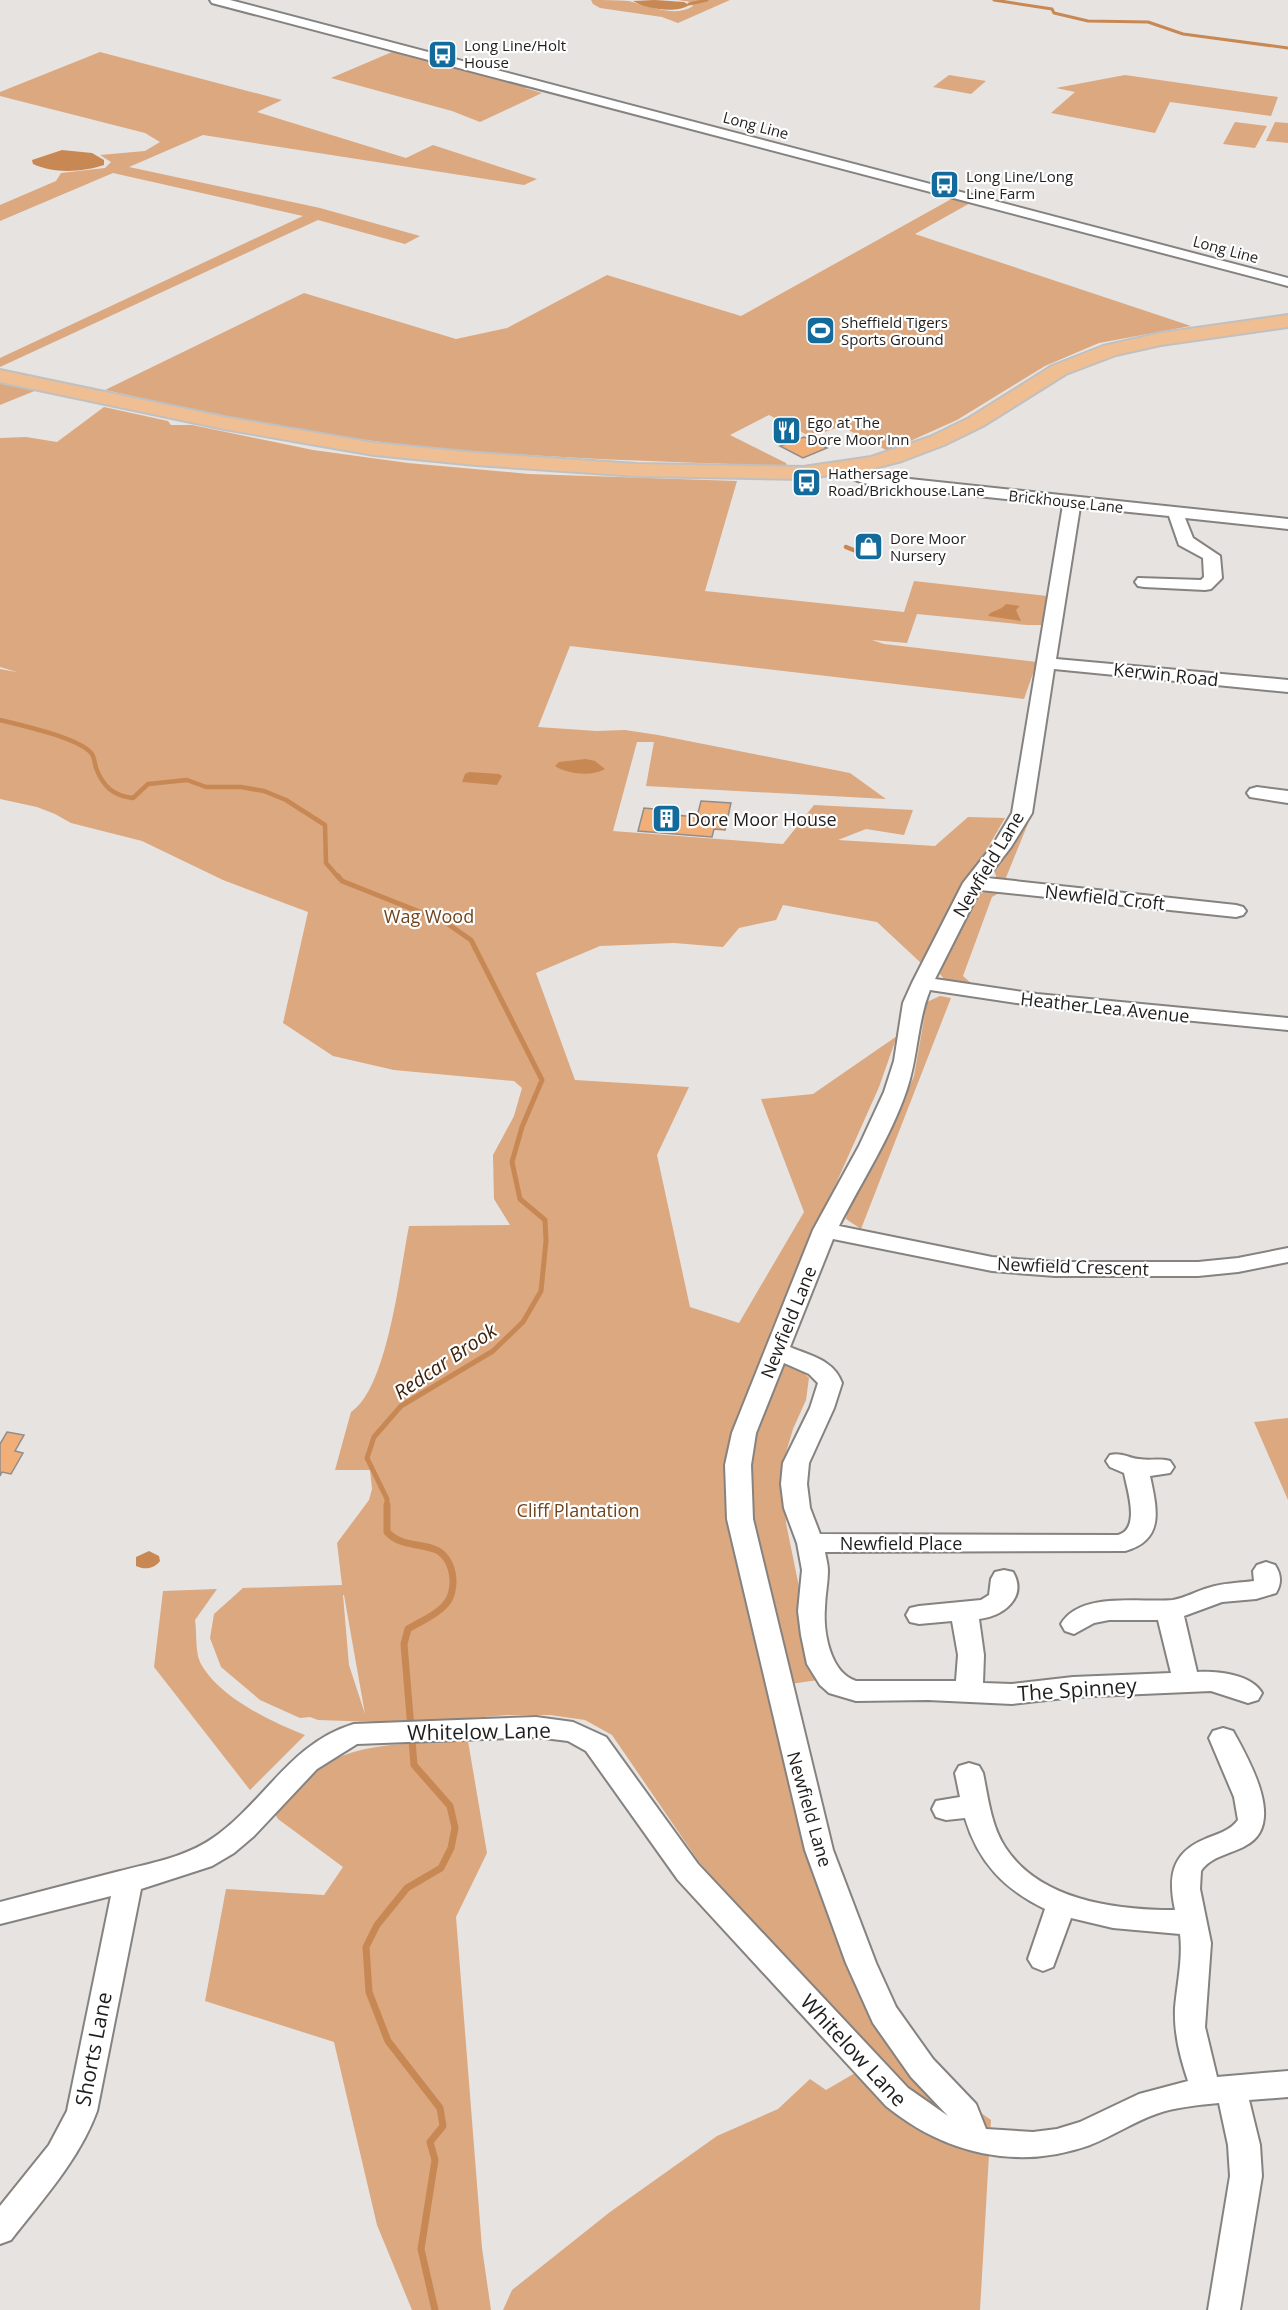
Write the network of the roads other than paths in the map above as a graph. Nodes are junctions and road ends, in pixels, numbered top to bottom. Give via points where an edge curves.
1 (216, 0) edge
2 (1288, 282) edge
3 (1288, 321) edge
4 (0, 376) edge
5 (848, 468) junction
6 (1072, 502) junction
7 (1178, 512) junction
8 (1288, 524) edge
9 (1144, 582) dead end
10 (1045, 663) junction
11 (1288, 686) edge
12 (1257, 794) dead end
13 (1288, 797) edge
14 (973, 883) junction
15 (1236, 911) dead end
16 (922, 982) junction
17 (1288, 1024) edge
18 (825, 1230) junction
19 (1288, 1255) edge
20 (777, 1352) junction
21 (1139, 1466) dead end
22 (810, 1543) junction
23 (1266, 1571) dead end
24 (1004, 1579) dead end
25 (1169, 1610) junction
26 (964, 1611) junction
27 (919, 1615) dead end
28 (1074, 1624) dead end
29 (1186, 1681) junction
30 (969, 1692) junction
31 (1248, 1693) dead end
32 (1223, 1738) dead end
33 (969, 1773) dead end
34 (977, 1806) junction
35 (946, 1809) dead end
36 (123, 1881) junction
37 (1061, 1904) junction
38 (0, 1913) edge
39 (1193, 1921) junction
40 (1042, 1959) dead end
41 (1288, 2084) edge
42 (1219, 2091) junction
43 (975, 2140) junction
44 (0, 2230) edge
45 (1224, 2310) edge

1 - 2 street, Long Line
3 - 5 main road via 1110,350 1059,370 976,422 937,441 895,457
4 - 5 main road via 234,425 416,454 625,469 770,474
5 - 6 street, Brickhouse Lane via 872,480
6 - 7 street, Brickhouse Lane
6 - 10 street, Newfield Lane
7 - 8 street, Brickhouse Lane
7 - 9 street via 1185,541 1211,556 1213,578 1205,585
10 - 11 street, Kerwin Road
10 - 14 street, Newfield Lane via 1022,813
12 - 13 street
14 - 15 street, Newfield Croft
14 - 16 street, Newfield Lane
16 - 17 street, Heather Lea Avenue via 1048,1002
16 - 18 street, Newfield Lane via 895,1092
18 - 19 street, Newfield Crescent via 992,1264 1054,1269 1198,1269
18 - 20 street, Newfield Lane
20 - 22 street via 818,1368 830,1383 796,1463 797,1508
20 - 43 street, Newfield Lane via 744,1433 738,1465 740,1519 819,1850 884,2014 917,2061 965,2113
21 - 22 street, Newfield Place via 1142,1522 1132,1540 1118,1544
22 - 30 street, The Spinney via 815,1570 814,1635 821,1664 830,1678 839,1686 856,1691
23 - 25 street via 1268,1586 1260,1590 1223,1592
24 - 26 street via 1002,1599 996,1605
25 - 28 street via 1093,1612
25 - 29 street
26 - 27 street
26 - 30 street via 971,1655
29 - 30 street, The Spinney via 1012,1694
29 - 31 street, The Spinney via 1222,1682
32 - 39 street via 1252,1808 1251,1819 1240,1838 1202,1851 1191,1861 1185,1884
33 - 34 street
34 - 35 street
34 - 37 street via 987,1838 1003,1866 1019,1882
36 - 38 street, Whitelow Lane
36 - 43 street, Whitelow Lane via 202,1858 224,1845 307,1762 354,1734 536,1727 573,1732 596,1744 688,1872 897,2097 933,2124
36 - 44 street, Shorts Lane via 126,1890 82,2110 60,2154
37 - 39 street via 1152,1922
37 - 40 street
39 - 42 street via 1193,2048
41 - 42 street, Whitelow Lane
42 - 43 street, Whitelow Lane via 1136,2107 1084,2134 1055,2143 1019,2146
42 - 45 street via 1244,2145 1246,2176

